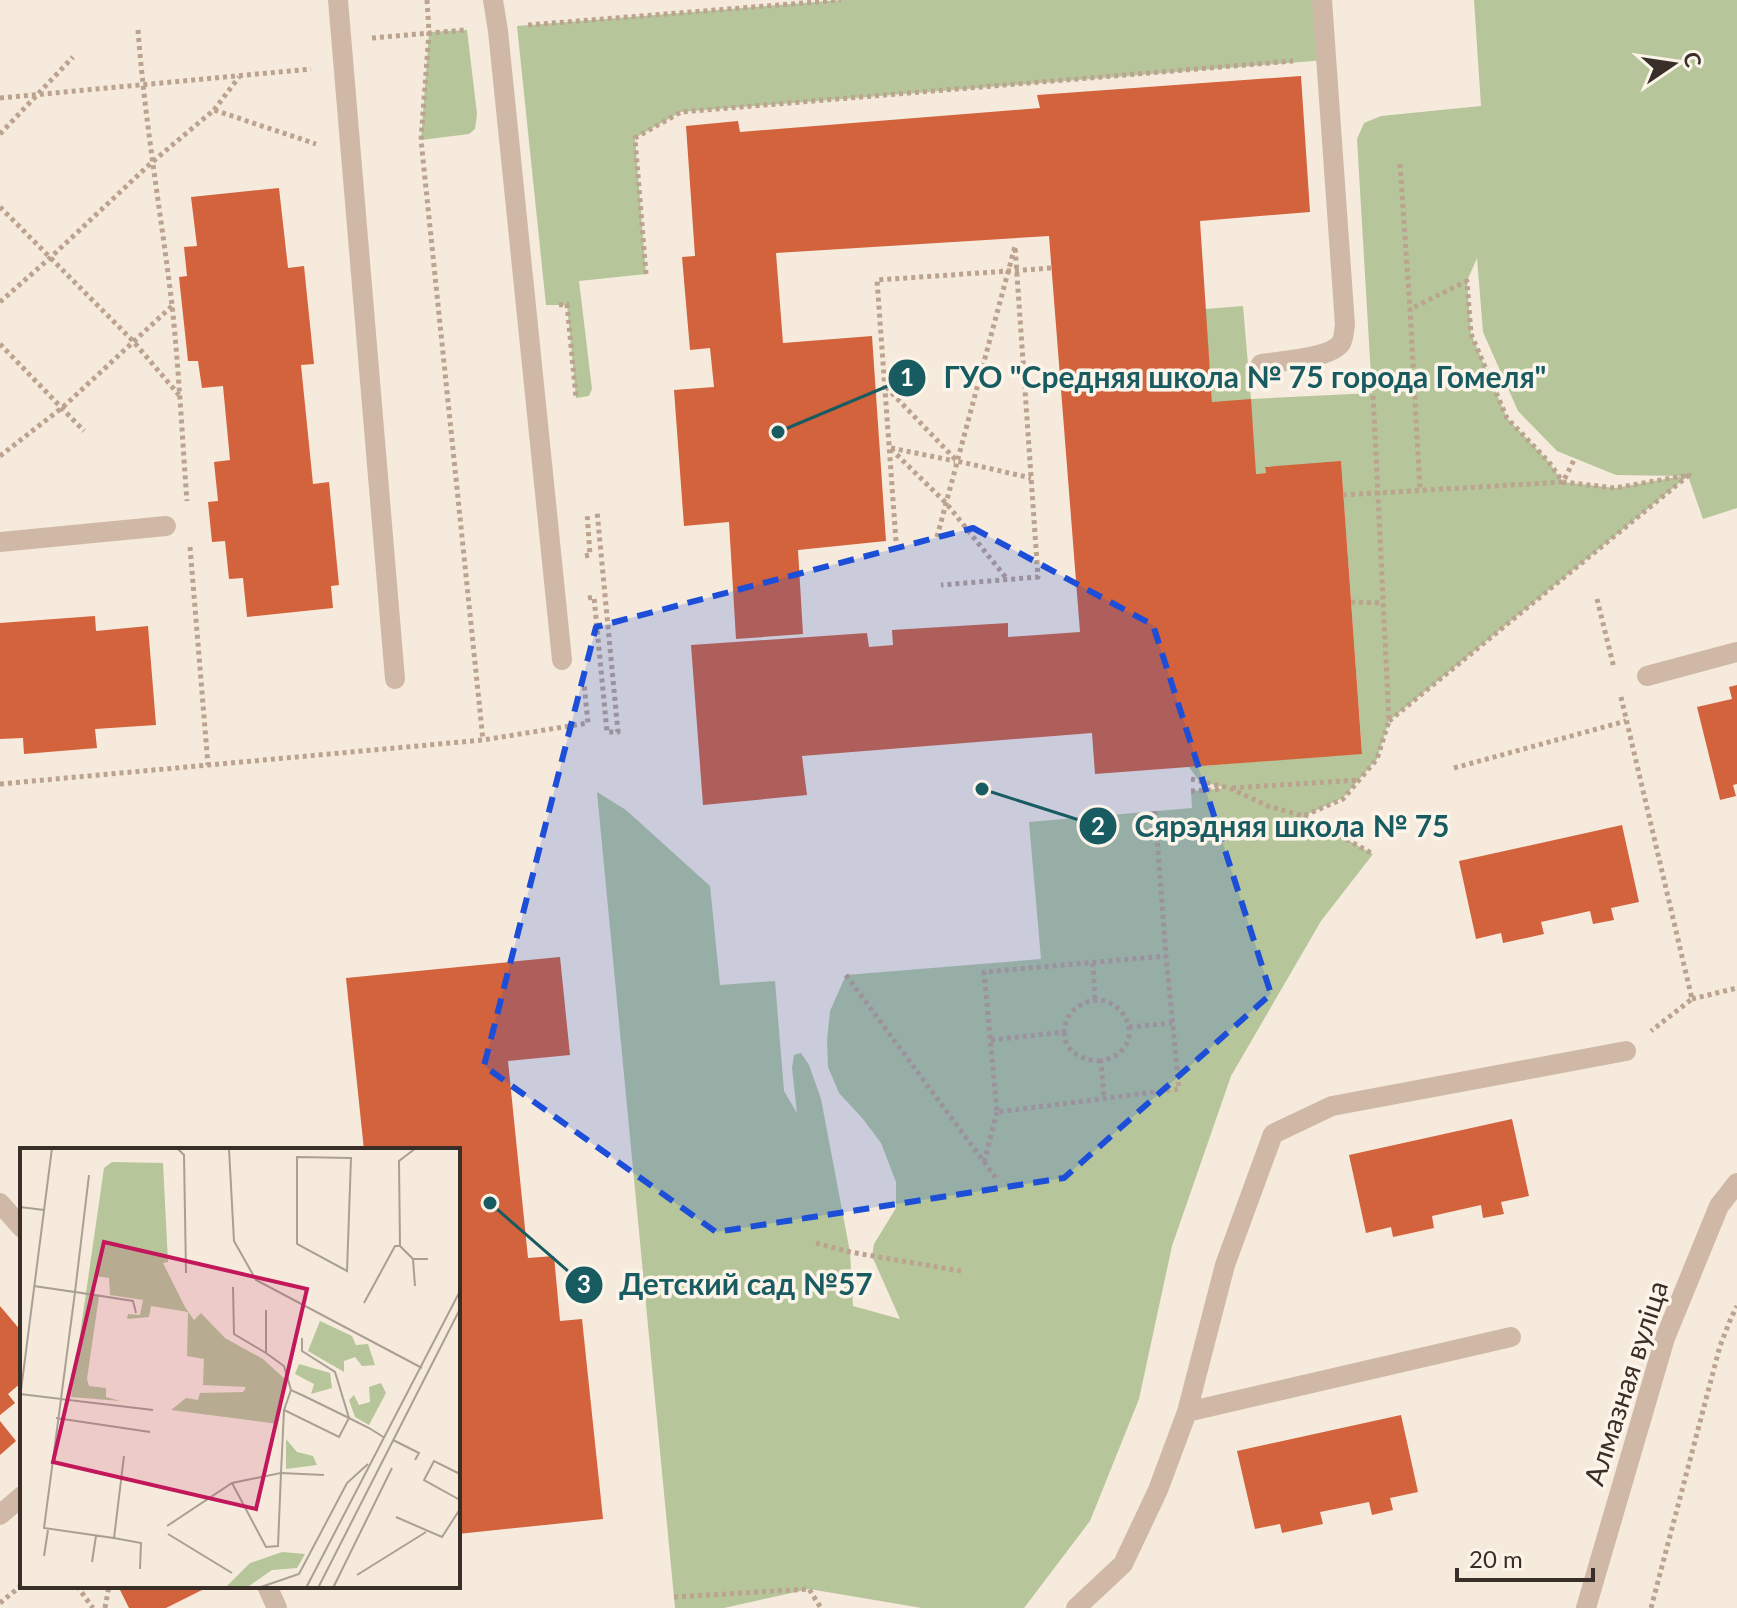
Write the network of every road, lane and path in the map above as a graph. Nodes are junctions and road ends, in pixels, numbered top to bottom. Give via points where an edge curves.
1 (338, 0) edge
2 (427, 0) edge
3 (493, 0) edge
4 (841, 0) edge
5 (1322, 0) edge
6 (517, 26) dead end
7 (138, 30) dead end
8 (467, 30) dead end
9 (429, 32) junction
10 (73, 57) dead end
11 (1326, 60) junction
12 (343, 63) junction
13 (239, 77) junction
14 (142, 86) junction
15 (37, 94) junction
16 (0, 98) edge
17 (214, 110) junction
18 (0, 134) edge
19 (329, 149) dead end
20 (151, 163) junction
21 (1400, 164) dead end
22 (0, 207) edge
23 (51, 257) junction
24 (1052, 268) dead end
25 (1017, 270) junction
26 (1008, 271) junction
27 (646, 274) dead end
28 (0, 302) edge
29 (557, 305) dead end
30 (172, 306) junction
31 (1410, 309) junction
32 (133, 341) junction
33 (0, 344) edge
34 (1261, 364) dead end
35 (885, 385) junction
36 (1373, 394) dead end
37 (179, 396) junction
38 (576, 398) dead end
39 (63, 407) junction
40 (84, 431) dead end
41 (890, 448) junction
42 (0, 456) edge
43 (1575, 458) dead end
44 (957, 461) junction
45 (1031, 478) junction
46 (1563, 482) junction
47 (1420, 491) junction
48 (1377, 493) junction
49 (1343, 495) dead end
50 (187, 501) dead end
51 (946, 503) junction
52 (597, 511) dead end
53 (166, 526) dead end
54 (937, 537) dead end
55 (896, 541) dead end
56 (0, 542) edge
57 (190, 546) dead end
58 (1008, 580) junction
59 (941, 585) dead end
60 (594, 597) dead end
61 (1597, 599) dead end
62 (1351, 602) dead end
63 (1383, 603) junction
64 (1737, 652) edge
65 (562, 660) dead end
66 (1614, 669) dead end
67 (1647, 676) dead end
68 (395, 679) dead end
69 (1620, 695) dead end
70 (1389, 721) junction
71 (1626, 721) junction
72 (208, 765) junction
73 (1454, 768) dead end
74 (1191, 779) dead end
75 (1359, 780) junction
76 (0, 784) edge
77 (1229, 788) junction
78 (1191, 791) dead end
79 (1155, 811) dead end
80 (1303, 816) junction
81 (1373, 854) dead end
82 (1166, 956) junction
83 (1041, 959) dead end
84 (1093, 963) junction
85 (1041, 967) junction
86 (846, 975) dead end
87 (1737, 988) edge
88 (1692, 999) junction
89 (1095, 1000) junction
90 (1173, 1023) junction
91 (1129, 1027) junction
92 (1064, 1032) junction
93 (991, 1040) junction
94 (1626, 1051) joint
95 (1101, 1061) junction
96 (1104, 1099) junction
97 (997, 1112) junction
98 (984, 1162) junction
99 (998, 1181) dead end
100 (1737, 1183) edge
101 (0, 1203) edge
102 (20, 1226) edge
103 (816, 1243) dead end
104 (961, 1271) dead end
105 (1737, 1307) edge
106 (1511, 1337) dead end
107 (1187, 1412) junction
108 (20, 1498) edge
109 (0, 1515) edge
110 (20, 1587) edge
111 (78, 1588) edge
112 (109, 1588) edge
113 (268, 1588) edge
114 (674, 1597) dead end
115 (0, 1603) edge
116 (93, 1608) edge
117 (105, 1608) edge
118 (277, 1608) edge
119 (821, 1608) edge
120 (1076, 1608) edge
121 (1586, 1608) edge
122 (1651, 1608) edge

1 - 12 street
2 - 9 path
3 - 65 street
4 - 6 path
5 - 11 street
7 - 14 path
8 - 9 path
9 - 12 path via 357,40
9 - 72 path via 421,140 483,740
10 - 15 path
11 - 27 path via 681,112 635,138
11 - 34 street via 1342,342 1320,355
12 - 13 path
12 - 68 street
13 - 14 path
13 - 17 path
14 - 15 path
14 - 20 path
15 - 16 path
15 - 18 path
17 - 19 path
17 - 20 path
20 - 23 path
20 - 30 path
21 - 31 path
22 - 23 path
23 - 28 path
23 - 32 path
24 - 25 path
25 - 26 path
25 - 26 path via 1015,246
25 - 45 path
26 - 35 path via 877,280
26 - 44 path
29 - 38 path via 567,304
30 - 32 path
30 - 37 path
31 - 46 path via 1467,281 1471,334 1507,418
31 - 47 path
32 - 37 path
32 - 39 path
33 - 39 path
35 - 41 path
35 - 44 path
36 - 48 path
37 - 50 path
39 - 40 path
39 - 42 path
41 - 44 path
41 - 51 path
41 - 55 path
43 - 46 path
44 - 45 path
44 - 51 path
45 - 58 path via 1038,577
46 - 47 path
46 - 70 path via 1615,488 1689,475
47 - 48 path
48 - 49 path
48 - 63 path
51 - 54 path
51 - 58 path
52 - 60 path via 618,732 607,732
53 - 56 street
57 - 72 path
58 - 59 path
61 - 66 path
62 - 63 path
63 - 70 path
64 - 67 street
69 - 71 path
70 - 75 path via 1377,759
71 - 73 path
71 - 88 path
72 - 76 path
74 - 77 path
75 - 77 path
75 - 80 path via 1343,799
77 - 78 path
77 - 80 path
79 - 82 path
80 - 81 path
82 - 84 path
82 - 90 path
83 - 85 path
84 - 85 path
84 - 89 path
85 - 93 path via 984,972
86 - 98 path
87 - 88 path
88 - 94 path
89 - 91 path via 1117,1007
89 - 92 path via 1067,1017
90 - 91 path
90 - 96 path via 1179,1089
91 - 95 path via 1124,1049
92 - 93 path
92 - 95 path via 1068,1047 1081,1057
93 - 97 path
94 - 107 street via 1332,1106 1273,1134 1225,1265
95 - 96 path
96 - 97 path
97 - 98 path
98 - 99 path
100 - 121 street, Алмазная вуліца via 1719,1206 1665,1338
101 - 102 street
103 - 104 path
105 - 122 path via 1720,1346
106 - 107 street
107 - 120 street via 1123,1564
108 - 109 street
110 - 115 path
111 - 116 path
112 - 117 path
113 - 118 street
114 - 119 path via 809,1589

